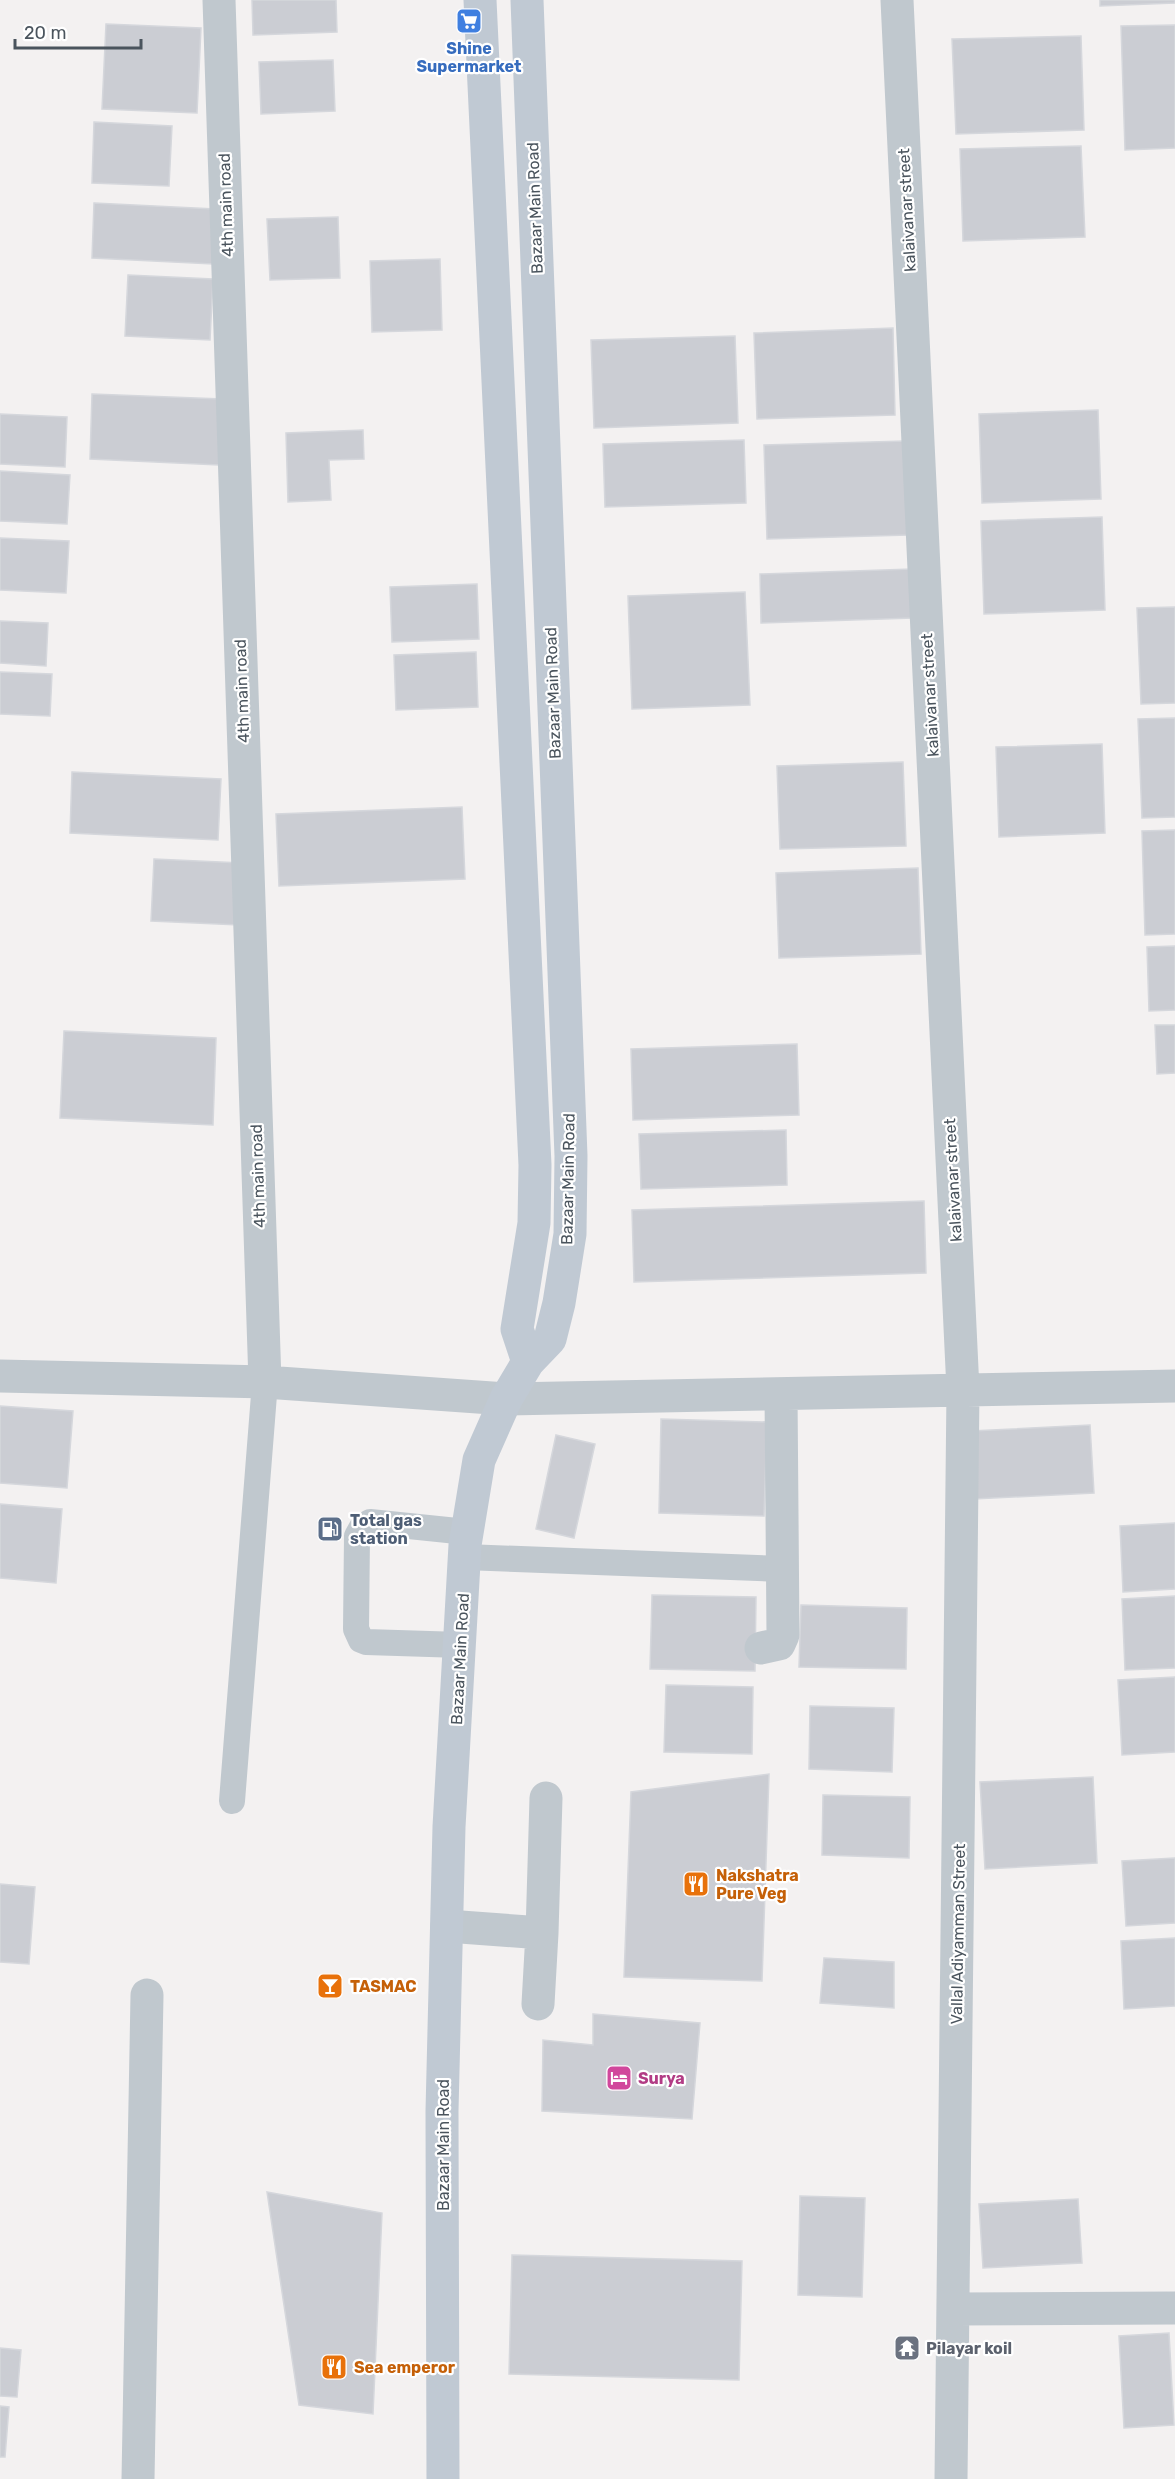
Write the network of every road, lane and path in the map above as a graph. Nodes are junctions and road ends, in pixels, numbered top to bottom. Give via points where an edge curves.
1 (219, 0) edge
2 (480, 0) edge
3 (526, 0) edge
4 (897, 0) edge
5 (528, 1362) junction
6 (0, 1376) edge
7 (265, 1382) junction
8 (1175, 1386) edge
9 (963, 1390) junction
10 (781, 1394) junction
11 (506, 1399) junction
12 (466, 1544) junction
13 (783, 1569) junction
14 (461, 1645) junction
15 (761, 1648) dead end
16 (546, 1798) dead end
17 (232, 1801) dead end
18 (447, 1926) junction
19 (542, 1933) junction
20 (147, 1995) dead end
21 (538, 2004) dead end
22 (1175, 2308) edge
23 (954, 2309) junction
24 (138, 2479) edge
25 (443, 2479) edge
26 (951, 2479) edge

1 - 7 street, 4th main road
2 - 5 main road via 535,1166 534,1223 517,1329
3 - 5 main road, Bazaar Main Road via 571,1156 570,1234 558,1303 550,1339
4 - 9 street, kalaivanar street
5 - 11 main road, Bazaar Main Road
6 - 7 street
7 - 11 street
7 - 17 lane
8 - 9 street
9 - 10 street
9 - 23 street, Vallal Adiyamman Street
10 - 11 street
10 - 13 street
11 - 12 main road, Bazaar Main Road via 479,1460
12 - 13 lane
12 - 14 main road, Bazaar Main Road
12 - 14 lane via 370,1522 357,1536 356,1629 361,1640
13 - 15 street via 783,1635 779,1644
14 - 18 main road, Bazaar Main Road
16 - 19 street
18 - 19 street
18 - 25 main road, Bazaar Main Road via 442,2111
19 - 21 street
20 - 24 street
22 - 23 street
23 - 26 street, Vallal Adiyamman Street

